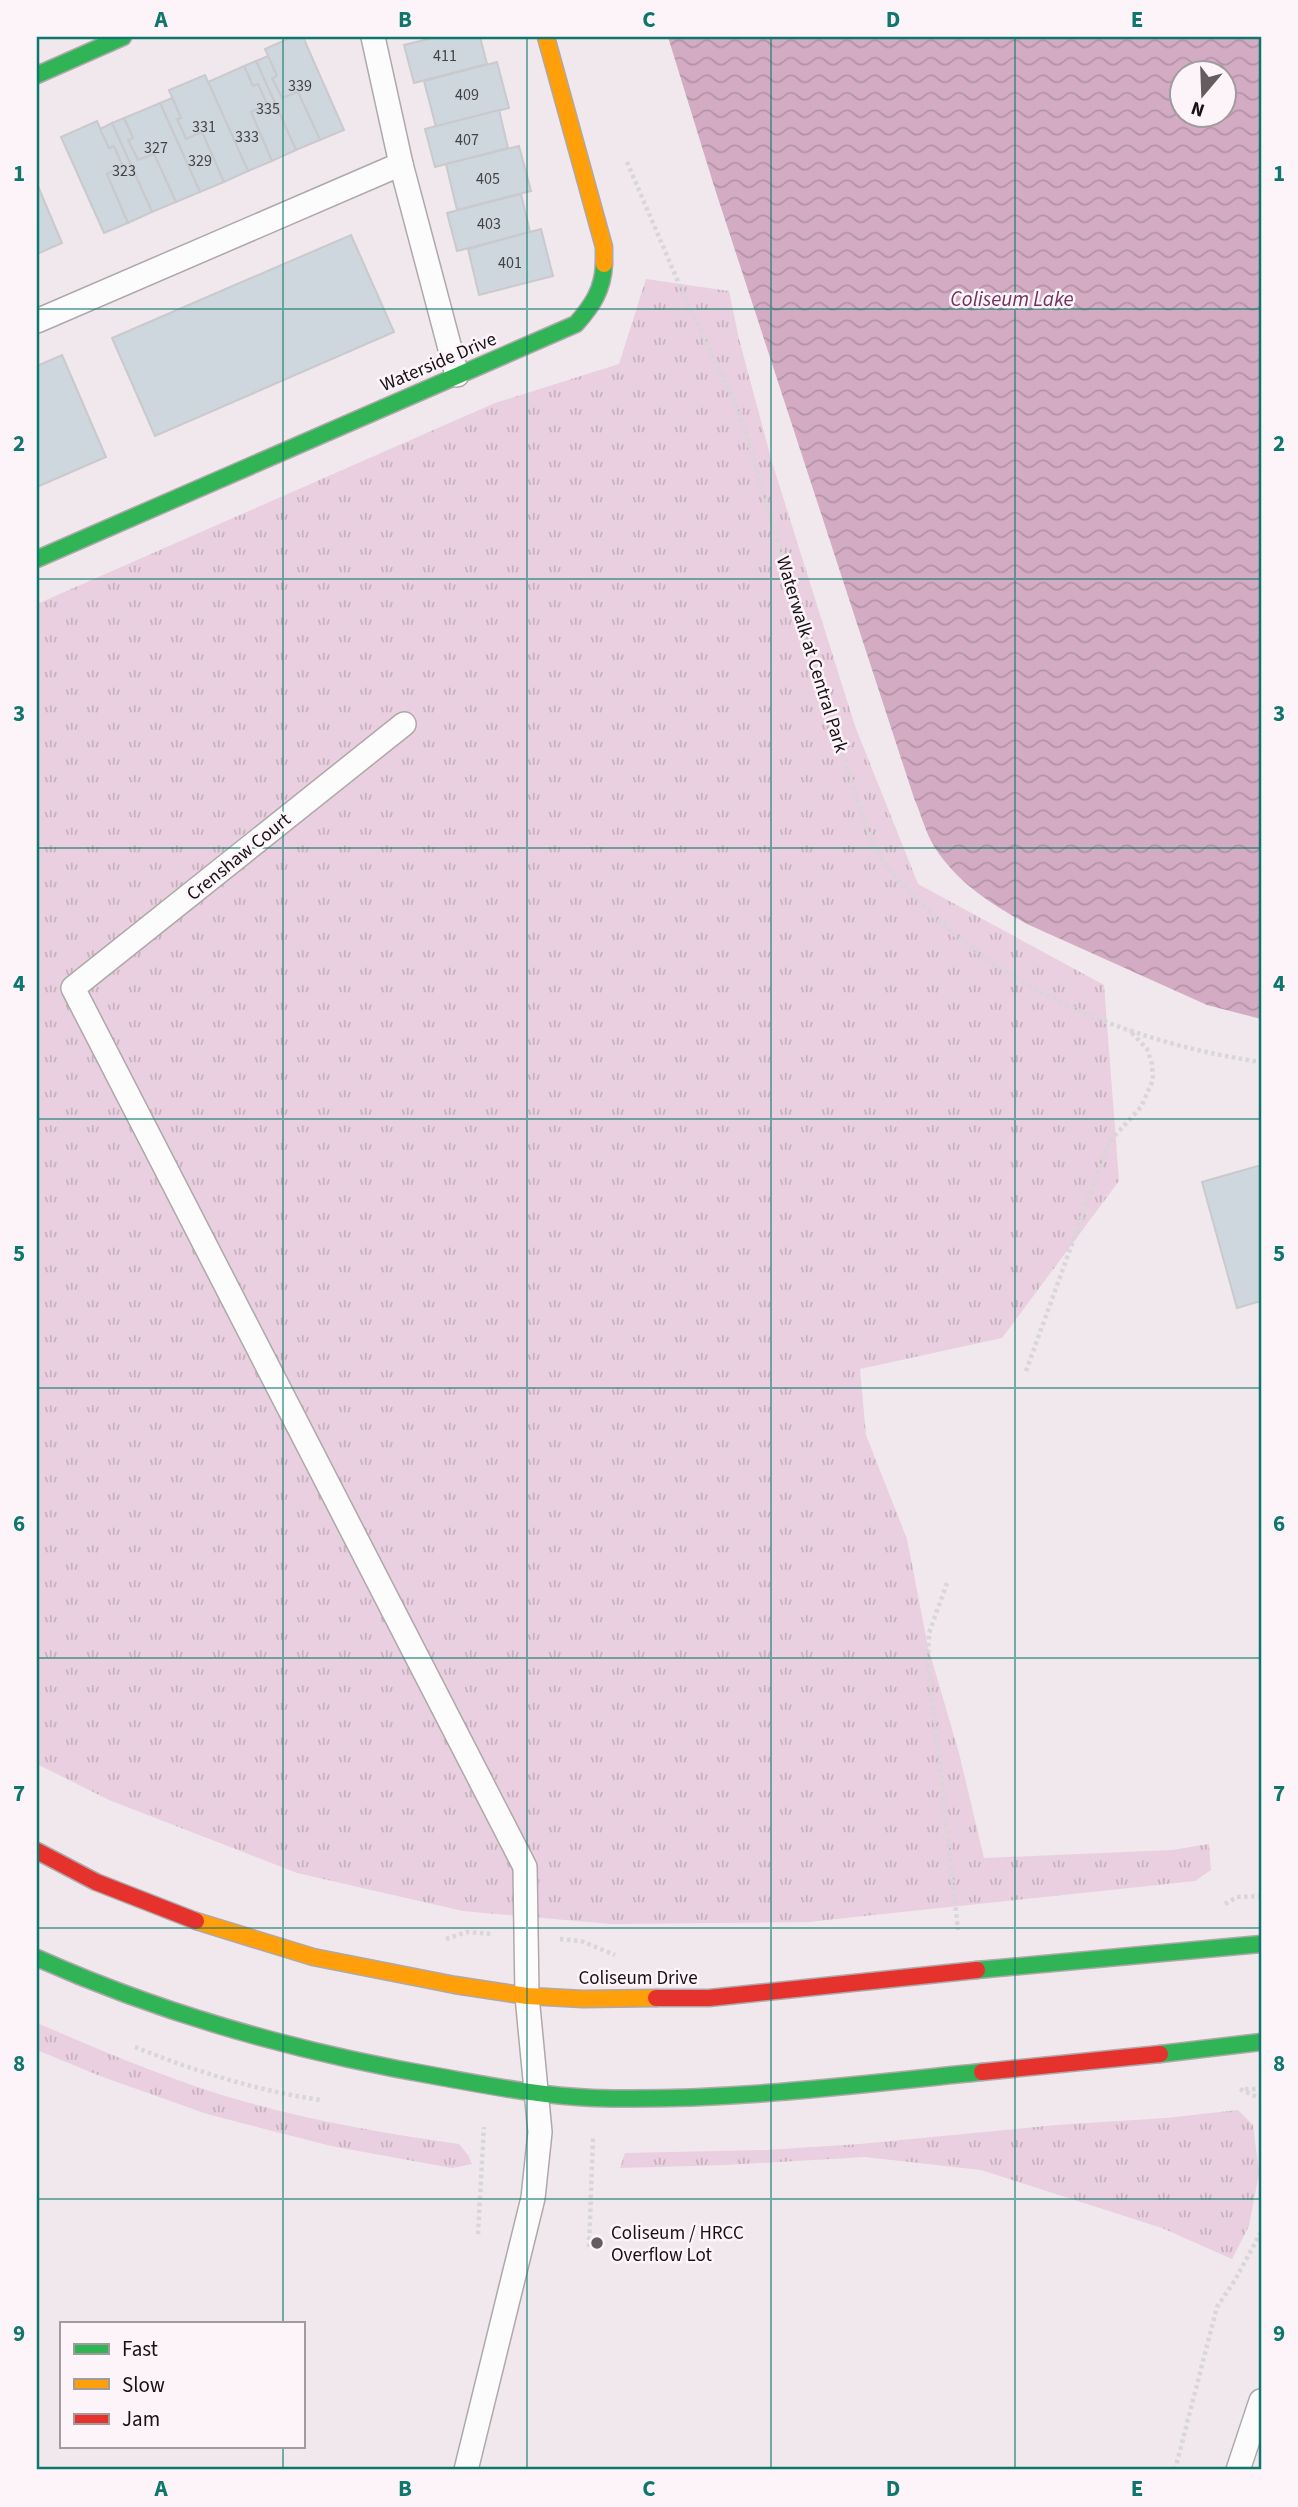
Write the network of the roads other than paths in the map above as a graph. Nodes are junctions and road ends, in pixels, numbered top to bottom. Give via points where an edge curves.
1 (123, 37) edge
2 (373, 37) edge
3 (546, 37) edge
4 (37, 75) edge
5 (401, 164) junction
6 (37, 321) edge
7 (457, 375) junction
8 (37, 559) edge
9 (404, 724) dead end
10 (37, 1851) edge
11 (1261, 1944) edge
12 (37, 1958) edge
13 (527, 1996) junction
14 (1261, 2042) edge
15 (538, 2093) junction
16 (1261, 2401) edge
17 (1248, 2458) edge
18 (466, 2470) edge

1 - 4 street
2 - 5 lane
3 - 7 street, Waterside Drive via 604,247 605,277 596,301 576,324
5 - 6 lane
5 - 7 lane
7 - 8 street, Waterside Drive
9 - 13 lane, Crenshaw Court via 73,988 525,1867
10 - 13 street, Coliseum Drive via 96,1882 216,1928 313,1957
11 - 13 street, Coliseum Drive via 709,1998
12 - 15 street via 153,2006 293,2049
13 - 15 lane
14 - 15 street via 693,2098
15 - 18 lane via 540,2132 533,2198
16 - 17 lane

